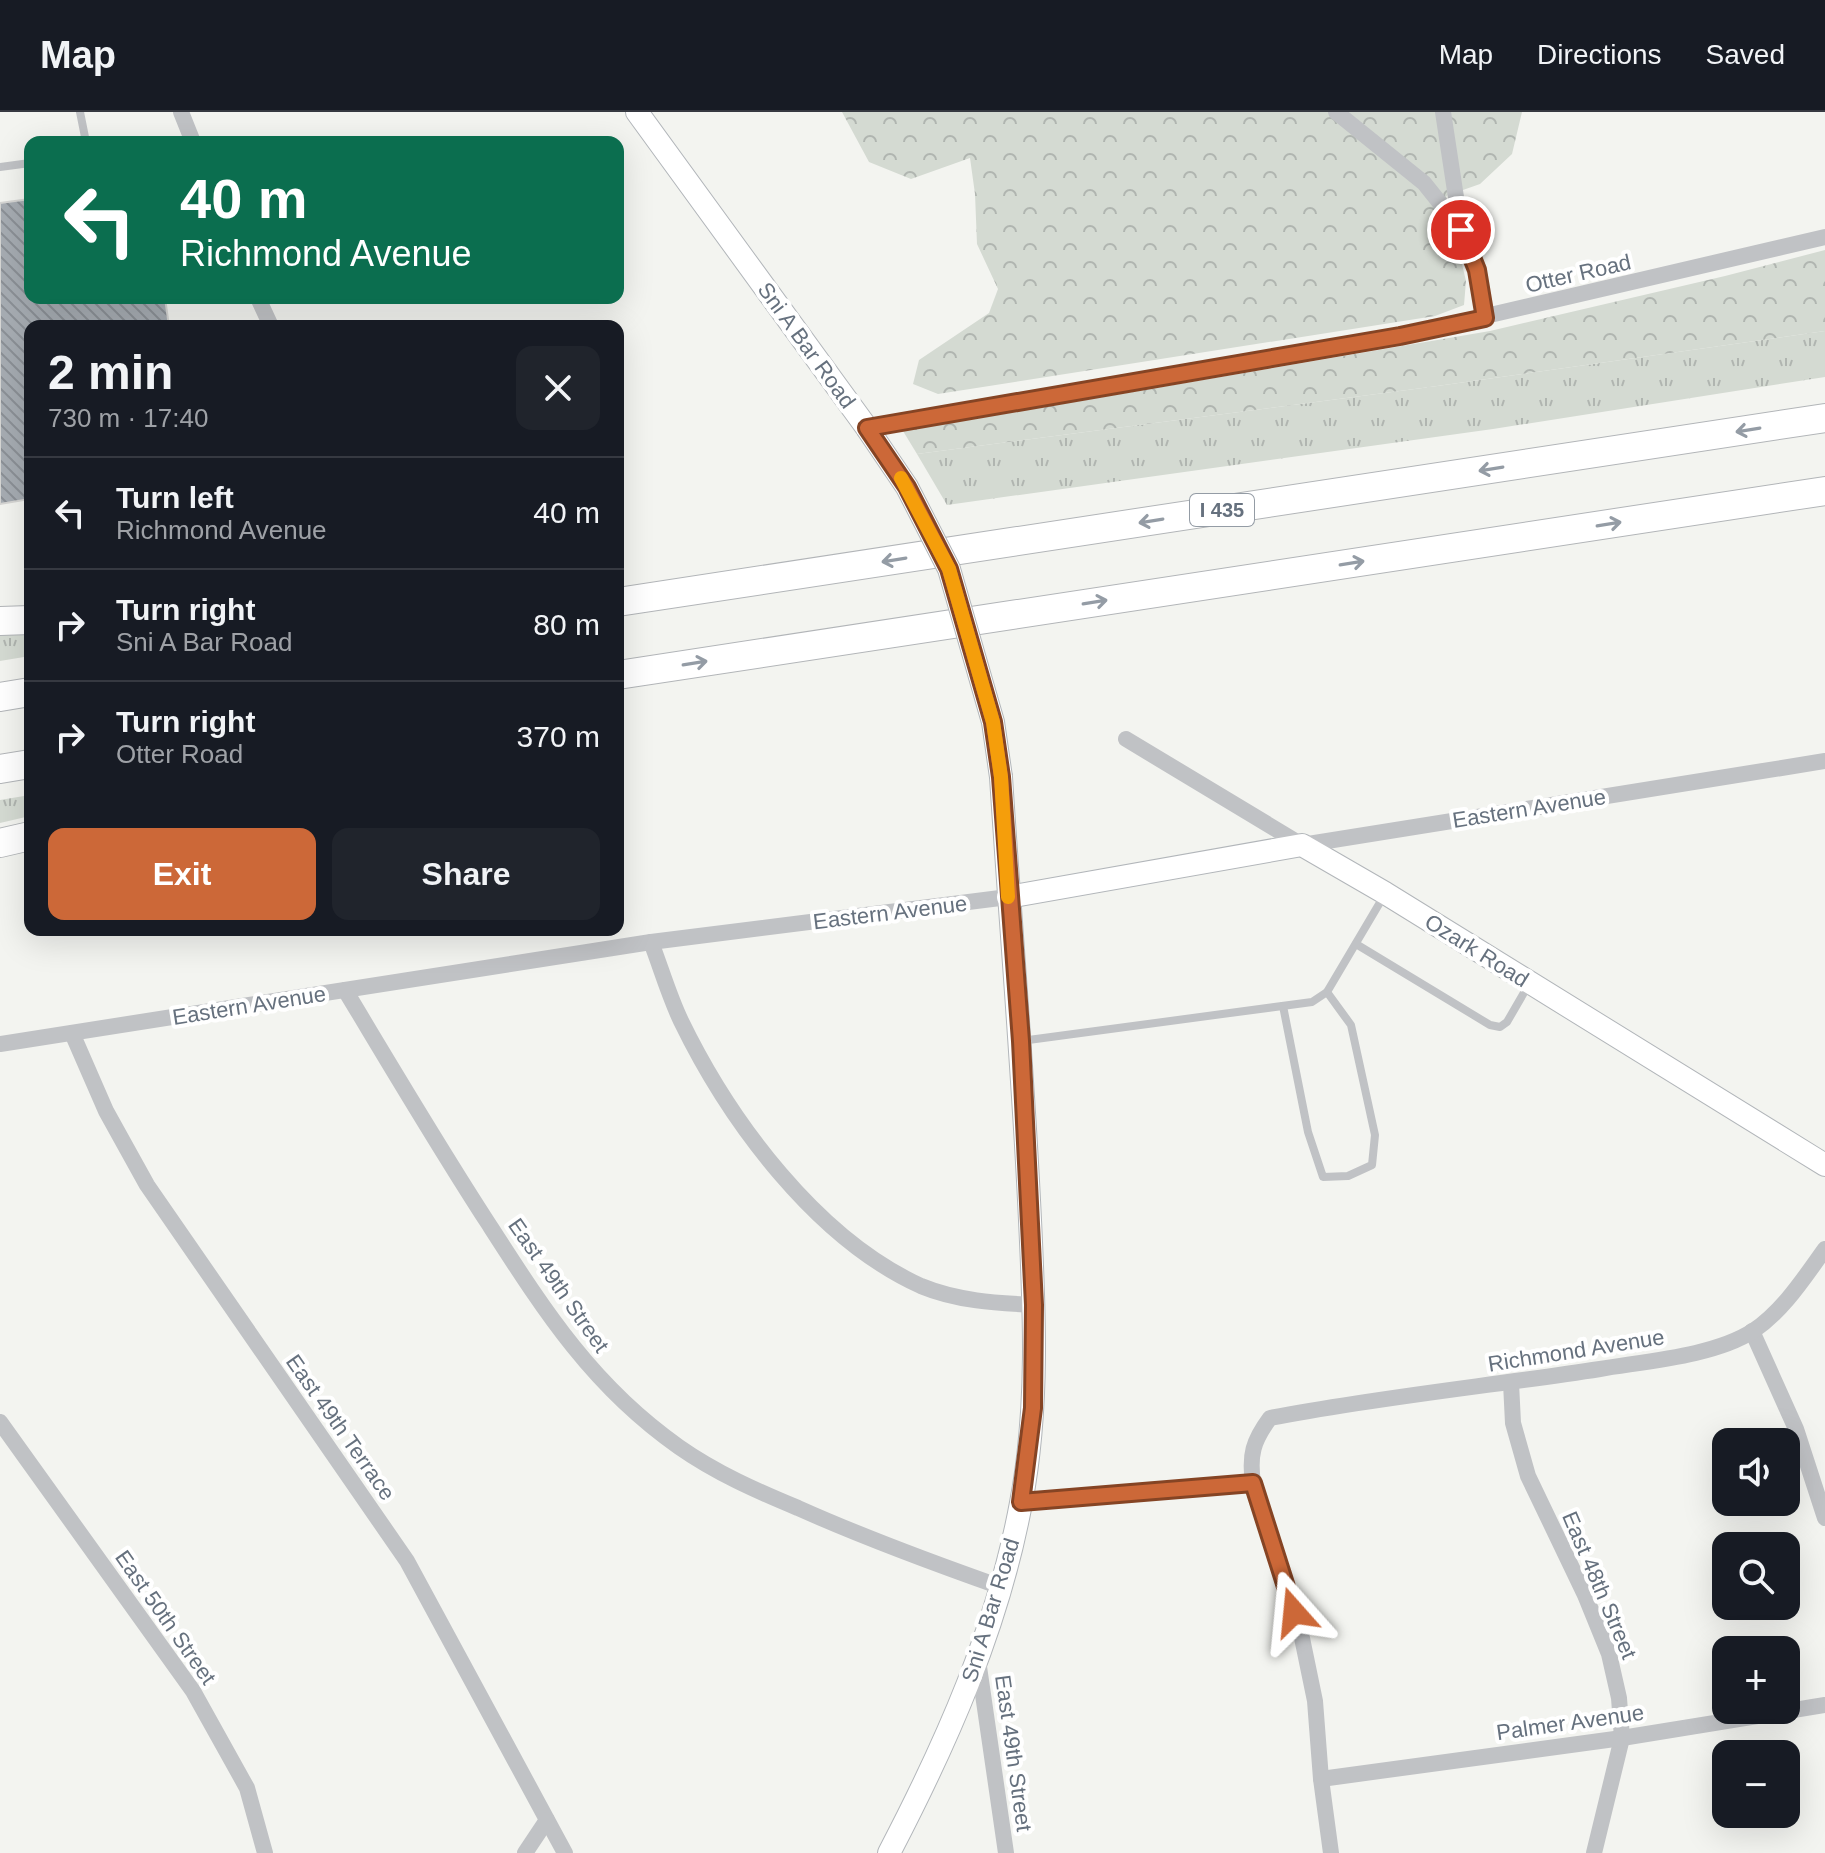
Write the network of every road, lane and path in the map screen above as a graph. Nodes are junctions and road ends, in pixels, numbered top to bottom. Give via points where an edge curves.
1 (80, 112) edge
2 (181, 112) edge
3 (637, 112) edge
4 (1336, 112) edge
5 (1443, 112) edge
6 (85, 136) edge
7 (191, 136) edge
8 (24, 164) edge
9 (0, 167) edge
10 (1461, 230) junction
11 (1825, 237) edge
12 (1485, 318) junction
13 (1825, 418) edge
14 (867, 428) junction
15 (1825, 491) edge
16 (624, 601) edge
17 (24, 620) edge
18 (0, 621) edge
19 (624, 674) edge
20 (24, 693) edge
21 (0, 697) edge
22 (1126, 739) dead end
23 (1825, 761) edge
24 (24, 765) edge
25 (0, 769) edge
26 (24, 837) edge
27 (0, 843) edge
28 (1302, 845) junction
29 (1385, 893) junction
30 (1008, 897) junction
31 (651, 942) junction
32 (1356, 944) junction
33 (1529, 982) junction
34 (345, 990) junction
35 (1327, 992) junction
36 (1283, 1006) junction
37 (72, 1033) junction
38 (1021, 1041) junction
39 (0, 1044) edge
40 (1825, 1165) edge
41 (1825, 1249) edge
42 (1034, 1305) junction
43 (1752, 1331) junction
44 (1511, 1383) junction
45 (0, 1422) edge
46 (1253, 1483) junction
47 (1021, 1502) junction
48 (1825, 1518) edge
49 (1001, 1587) junction
50 (978, 1658) junction
51 (1825, 1705) edge
52 (1622, 1738) junction
53 (1321, 1779) junction
54 (547, 1820) junction
55 (265, 1853) edge
56 (525, 1853) edge
57 (565, 1853) edge
58 (889, 1853) edge
59 (1006, 1853) edge
60 (1331, 1853) edge
61 (1594, 1853) edge

1 - 6 lane
2 - 7 street
3 - 14 street, Sni A Bar Road
4 - 10 street via 1424,183
5 - 10 street
8 - 9 lane
10 - 12 street via 1477,270
11 - 12 street, Otter Road
12 - 14 street, Otter Road
13 -> 16 highway, I 435
14 - 30 street, Sni A Bar Road, bridge via 907,487 949,569 993,722
19 -> 15 highway
17 - 18 highway
20 - 21 highway
22 - 28 street, Ozark Road
23 - 28 street, Eastern Avenue
24 - 25 highway
26 - 27 highway
28 - 29 street, Ozark Road
28 - 30 street, Eastern Avenue
29 - 32 lane
29 - 33 street, Ozark Road
30 - 31 street, Eastern Avenue
30 - 38 street, Sni A Bar Road
31 - 34 street, Eastern Avenue
31 - 42 street via 679,1018 715,1086 759,1149 818,1213 875,1260 923,1286 975,1301
32 - 33 lane via 1490,1025 1507,1022
32 - 35 lane
33 - 40 street, Ozark Road
34 - 37 street, Eastern Avenue
34 - 49 street, East 49th Street via 545,1311 625,1404 680,1448 741,1484 876,1542
35 - 36 lane via 1312,1002
35 - 36 lane via 1351,1025 1375,1135 1372,1165 1348,1176 1323,1177 1308,1132
36 - 38 lane
37 - 39 street, Eastern Avenue
37 - 54 street, East 49th Terrace via 106,1111 147,1185 407,1561
38 - 42 street, Sni A Bar Road
41 - 43 street, Richmond Avenue via 1789,1298
42 - 47 street, Sni A Bar Road via 1033,1408
43 - 44 street, Richmond Avenue via 1699,1353
43 - 48 street via 1796,1429
44 - 46 street, Richmond Avenue via 1270,1418 1250,1458
44 - 52 street, East 48th Street via 1513,1423 1528,1476 1609,1654
45 - 55 street, East 50th Street via 193,1691 247,1788
46 - 47 street
46 - 53 street via 1302,1638 1315,1701
47 - 49 street, Sni A Bar Road
49 - 50 street, Sni A Bar Road
50 - 58 street, Sni A Bar Road
50 - 59 street, East 49th Street
51 - 52 street, Palmer Avenue
52 - 53 street, Palmer Avenue
52 - 61 street, East 48th Street
53 - 60 street
54 - 56 street
54 - 57 street, East 49th Terrace

